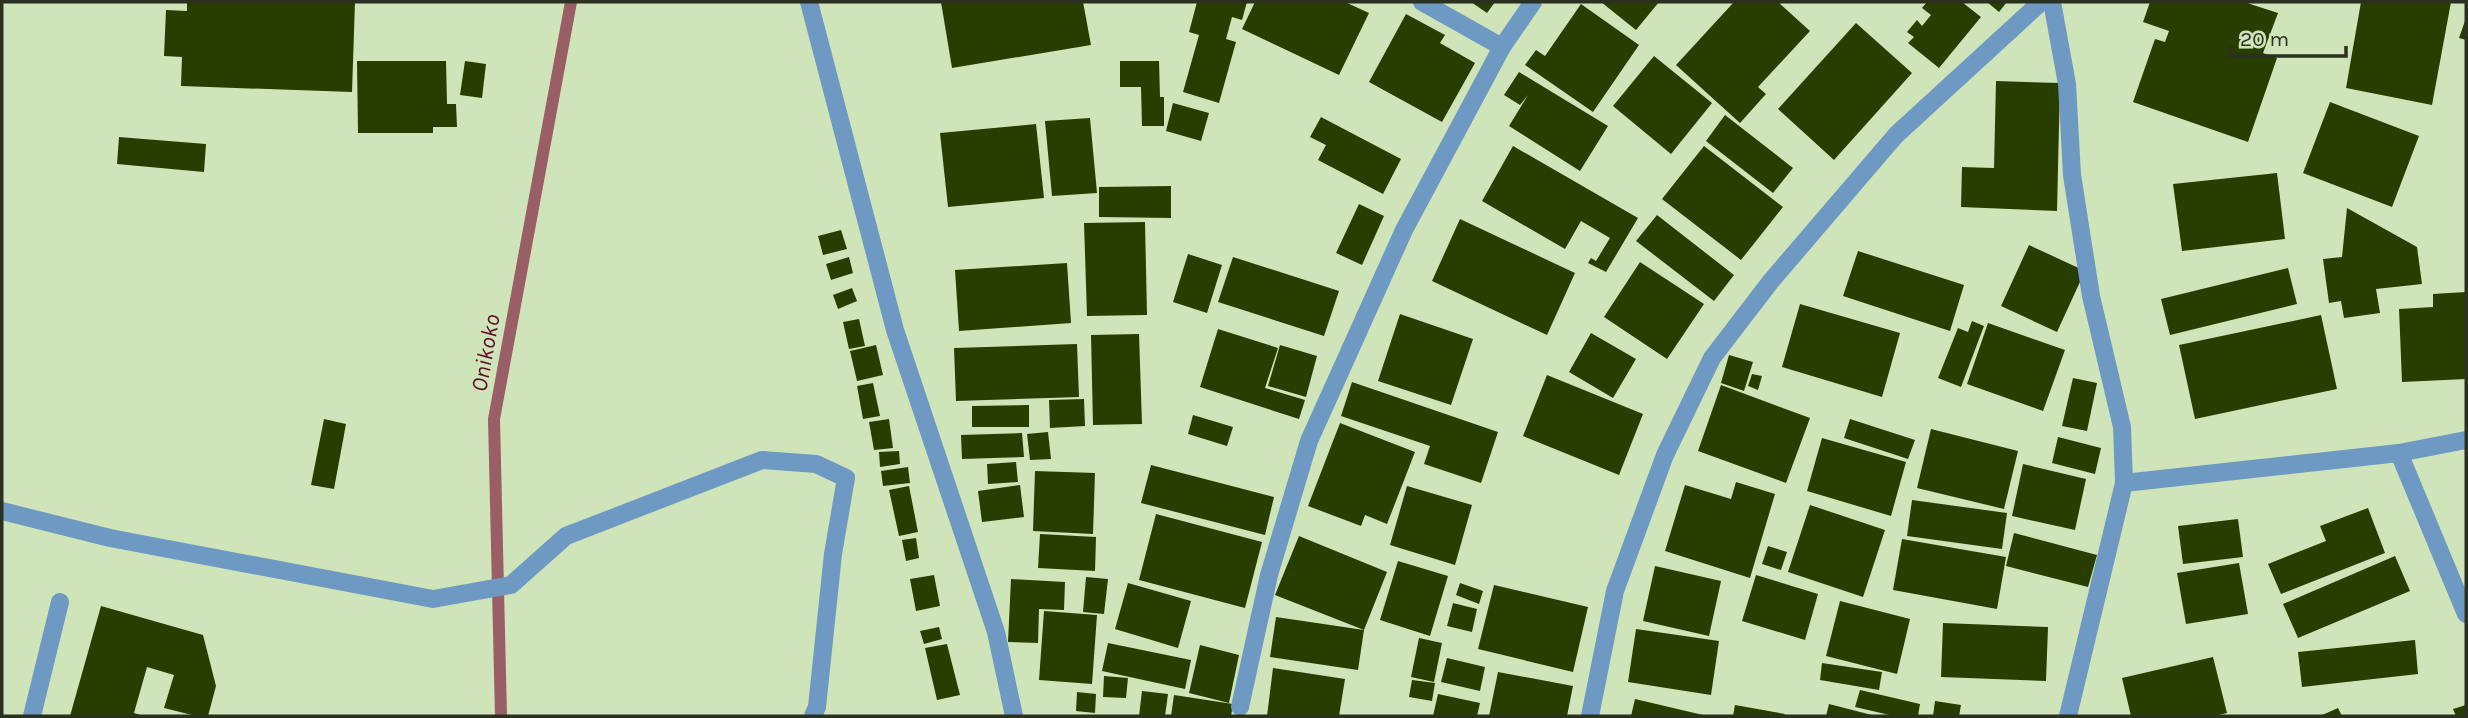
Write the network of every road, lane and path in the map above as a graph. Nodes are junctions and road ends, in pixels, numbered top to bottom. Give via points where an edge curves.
1 (809, 2) edge
2 (1422, 2) edge
3 (1533, 2) edge
4 (2041, 2) edge
5 (2052, 2) edge
6 (1502, 47) junction
7 (2466, 440) edge
8 (2399, 453) junction
9 (2124, 483) junction
10 (2, 511) edge
11 (60, 602) dead end
12 (2466, 614) edge
13 (1240, 707) dead end
14 (32, 716) edge
15 (813, 716) edge
16 (1014, 716) edge
17 (1590, 716) edge
18 (2067, 716) edge

1 - 16 street via 895,330 996,632
2 - 6 street
3 - 6 street
4 - 17 street via 1896,135 1770,282 1712,358 1665,455 1615,592
5 - 9 street via 2067,84 2072,175 2089,282 2122,427
6 - 13 street via 1404,230 1309,441 1269,575
7 - 8 street
8 - 9 street
8 - 12 street
9 - 18 street
10 - 15 street via 110,538 433,599 512,585 566,536 762,460 816,464 846,478
11 - 14 street

